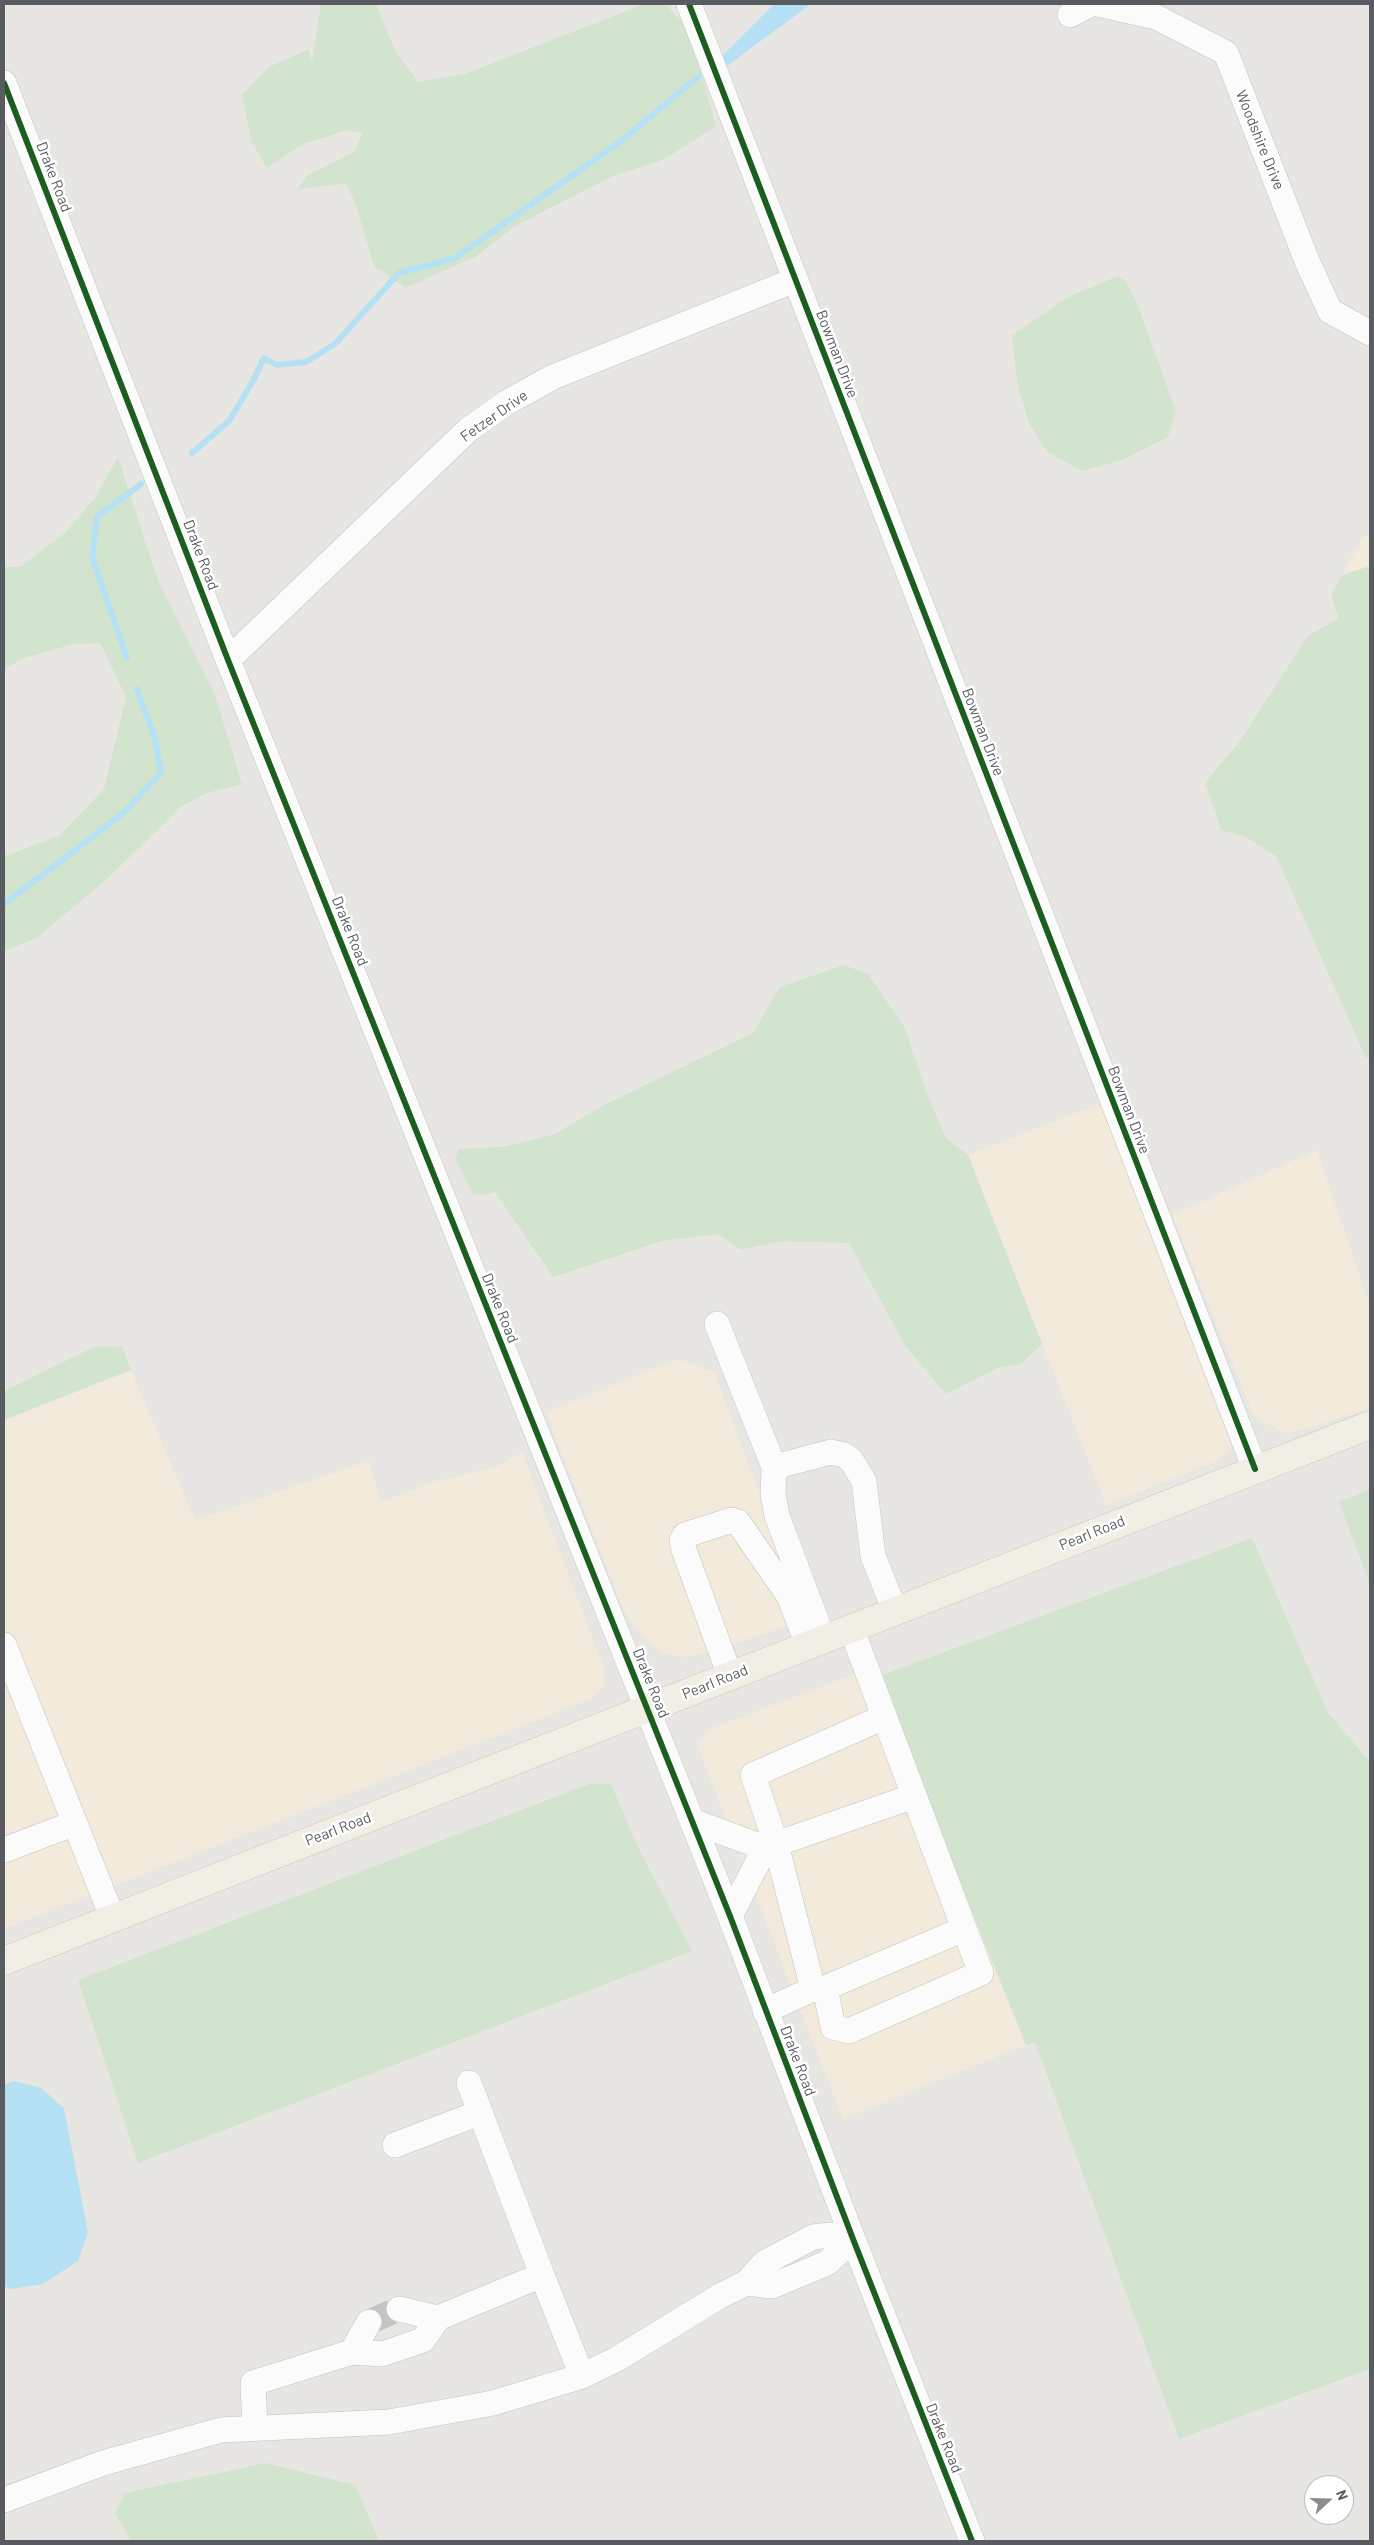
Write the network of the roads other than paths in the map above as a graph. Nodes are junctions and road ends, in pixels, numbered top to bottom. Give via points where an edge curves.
1 (689, 4) edge
2 (1091, 4) edge
3 (1098, 4) edge
4 (1070, 15) dead end
5 (4, 83) edge
6 (795, 280) junction
7 (1370, 333) edge
8 (228, 660) junction
9 (717, 1324) dead end
10 (1370, 1425) edge
11 (774, 1467) junction
12 (1255, 1469) junction
13 (895, 1611) junction
14 (851, 1628) junction
15 (816, 1642) junction
16 (4, 1645) edge
17 (730, 1676) junction
18 (648, 1708) junction
19 (884, 1717) junction
20 (914, 1796) junction
21 (692, 1821) junction
22 (75, 1823) junction
23 (771, 1846) junction
24 (4, 1850) edge
25 (730, 1916) junction
26 (113, 1919) junction
27 (964, 1929) junction
28 (4, 1961) edge
29 (819, 1988) junction
30 (765, 2011) junction
31 (469, 2083) dead end
32 (479, 2113) junction
33 (395, 2145) dead end
34 (852, 2239) junction
35 (542, 2275) junction
36 (398, 2309) tunnel mouth
37 (438, 2318) junction
38 (369, 2322) tunnel mouth
39 (352, 2352) junction
40 (582, 2376) junction
41 (255, 2427) junction
42 (4, 2500) edge
43 (972, 2541) edge

1 - 6 street, Bowman Drive
2 - 4 street
3 - 7 street, Woodshire Drive via 1156,16 1226,53 1307,261 1330,310
5 - 8 street, Drake Road
6 - 8 street, Fetzer Drive via 553,377 506,403 468,430
6 - 12 street, Bowman Drive
8 - 18 street, Drake Road
9 - 11 street
10 - 12 main road, Pearl Road
11 - 13 street via 831,1452 844,1454 850,1460 864,1481 873,1556
11 - 15 street via 773,1494 777,1516
12 - 13 main road, Pearl Road
13 - 14 main road, Pearl Road
14 - 15 main road, Pearl Road
14 - 19 street
15 - 17 main road, Pearl Road
15 - 17 street via 738,1522 732,1520 686,1535 682,1545
16 - 22 street
17 - 18 main road, Pearl Road
18 - 21 street, Drake Road
18 - 26 main road, Pearl Road
19 - 20 street
19 - 23 street via 753,1775
20 - 23 street
20 - 27 street
21 - 23 street
21 - 25 street, Drake Road
22 - 24 street
22 - 26 street
23 - 25 street
23 - 29 street
25 - 30 street, Drake Road
26 - 28 main road, Pearl Road
27 - 29 street
27 - 29 street via 981,1973 849,2031 833,2027
29 - 30 street
30 - 34 street, Drake Road
31 - 32 street
32 - 33 street
32 - 35 street
34 - 40 street via 827,2263 772,2286 746,2283
34 - 43 street, Drake Road
35 - 37 street
35 - 40 street
36 - 37 street
37 - 39 street via 422,2340 382,2354
38 - 39 street
39 - 41 street via 253,2383
40 - 41 street via 493,2403 389,2422
41 - 42 street via 221,2430 104,2463

